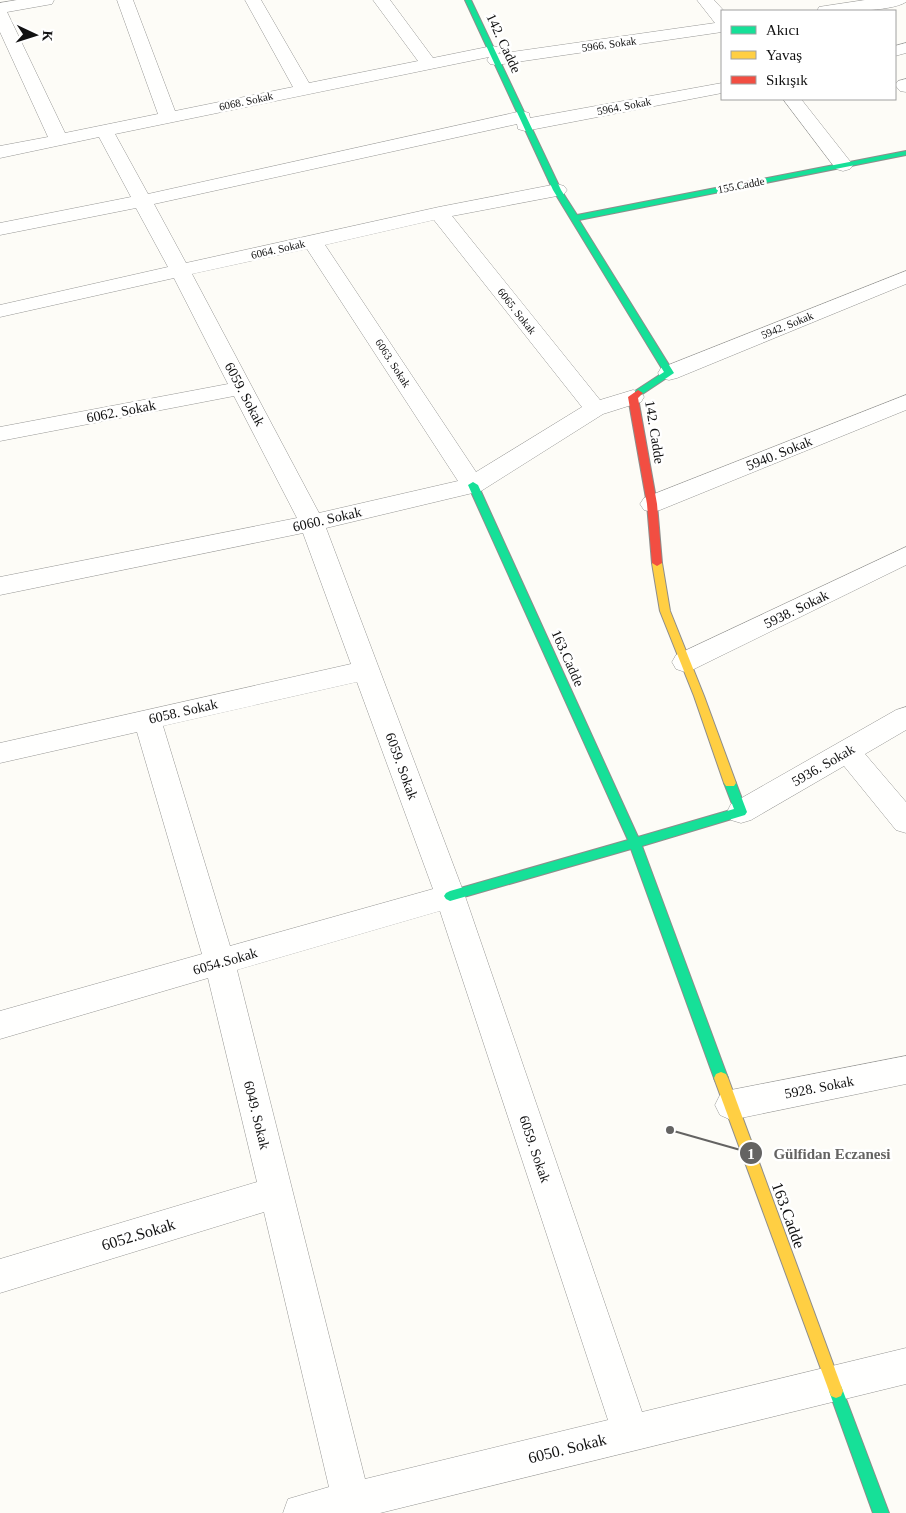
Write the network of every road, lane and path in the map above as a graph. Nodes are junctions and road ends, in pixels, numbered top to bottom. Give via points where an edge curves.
1 (46, 0) edge
2 (125, 0) edge
3 (253, 0) edge
4 (381, 0) edge
5 (468, 0) edge
6 (705, 0) edge
7 (899, 0) edge
8 (0, 8) edge
9 (832, 10) edge
10 (0, 14) edge
11 (721, 19) edge
12 (721, 27) edge
13 (494, 56) junction
14 (429, 64) junction
15 (721, 88) edge
16 (303, 89) junction
17 (793, 100) edge
18 (168, 117) junction
19 (523, 121) junction
20 (104, 130) junction
21 (58, 140) junction
22 (0, 152) edge
23 (906, 152) edge
24 (843, 165) junction
25 (557, 190) junction
26 (142, 201) junction
27 (439, 213) junction
28 (576, 218) junction
29 (0, 229) edge
30 (312, 241) junction
31 (180, 270) junction
32 (906, 277) edge
33 (0, 310) edge
34 (668, 373) junction
35 (242, 388) junction
36 (633, 398) junction
37 (906, 402) edge
38 (595, 409) junction
39 (0, 434) edge
40 (473, 485) junction
41 (652, 504) junction
42 (312, 523) junction
43 (906, 555) edge
44 (0, 586) edge
45 (685, 662) junction
46 (366, 670) junction
47 (906, 717) edge
48 (147, 720) junction
49 (847, 751) junction
50 (0, 753) edge
51 (741, 812) junction
52 (906, 822) edge
53 (635, 843) junction
54 (450, 896) junction
55 (220, 963) junction
56 (0, 1025) edge
57 (906, 1070) edge
58 (731, 1105) junction
59 (276, 1192) junction
60 (0, 1276) edge
61 (906, 1366) edge
62 (833, 1382) junction
63 (631, 1432) junction
64 (352, 1507) edge
65 (302, 1513) edge
66 (881, 1513) edge

1 - 8 street
2 - 18 street
3 - 16 street
4 - 14 street
5 - 13 street, 142. Cadde
6 - 11 street
7 - 9 street
10 - 21 street
12 - 13 street, 5966. Sokak
13 - 14 street, 6068. Sokak
13 - 19 street, 142. Cadde
14 - 16 street, 6068. Sokak
15 - 19 street, 5964. Sokak
16 - 18 street, 6068. Sokak
17 - 24 street
18 - 20 street, 6068. Sokak
19 - 25 street, 142. Cadde
19 - 26 street, 5964. Sokak
20 - 21 street, 6068. Sokak
20 - 26 street, 6059. Sokak
21 - 22 street, 6068. Sokak
23 - 24 street, 155.Cadde
24 - 28 street, 155.Cadde
25 - 27 street, 6064. Sokak
25 - 28 street, 142. Cadde
26 - 29 street, 5964. Sokak
26 - 31 street, 6059. Sokak
27 - 30 street, 6064. Sokak
27 - 38 street, 6065. Sokak
28 - 34 street, 142. Cadde
30 - 31 street, 6064. Sokak
30 - 40 street, 6063. Sokak
31 - 33 street, 6064. Sokak
31 - 35 street, 6059. Sokak
32 - 34 street, 5942. Sokak
34 - 36 street, 142. Cadde
35 - 39 street, 6062. Sokak
35 - 42 street, 6059. Sokak
36 - 38 street, 6060. Sokak
36 - 41 street, 142. Cadde
37 - 41 street, 5940. Sokak
38 - 40 street, 6060. Sokak
40 - 42 street, 6060. Sokak
40 - 53 street, 163.Cadde
41 - 45 street, 142. Cadde via 654,545 665,611
42 - 44 street, 6060. Sokak
42 - 46 street, 6059. Sokak
43 - 45 street, 5938. Sokak
45 - 51 street, 142. Cadde
46 - 48 street, 6058. Sokak
46 - 54 street, 6059. Sokak
47 - 49 street, 5936. Sokak
48 - 50 street, 6058. Sokak
48 - 55 street, 6049. Sokak
49 - 51 street, 5936. Sokak
49 - 52 street
51 - 53 street
53 - 54 street
53 - 58 street, 163.Cadde
54 - 55 street, 6054.Sokak
54 - 63 street, 6059. Sokak
55 - 56 street, 6054.Sokak
55 - 59 street, 6049. Sokak
57 - 58 street, 5928. Sokak
58 - 62 street, 163.Cadde
59 - 60 street, 6052.Sokak
59 - 64 street, 6049. Sokak
61 - 62 street, 6050. Sokak
62 - 63 street, 6050. Sokak
62 - 66 street, 163.Cadde
63 - 64 street, 6050. Sokak
64 - 65 street, 6050. Sokak

